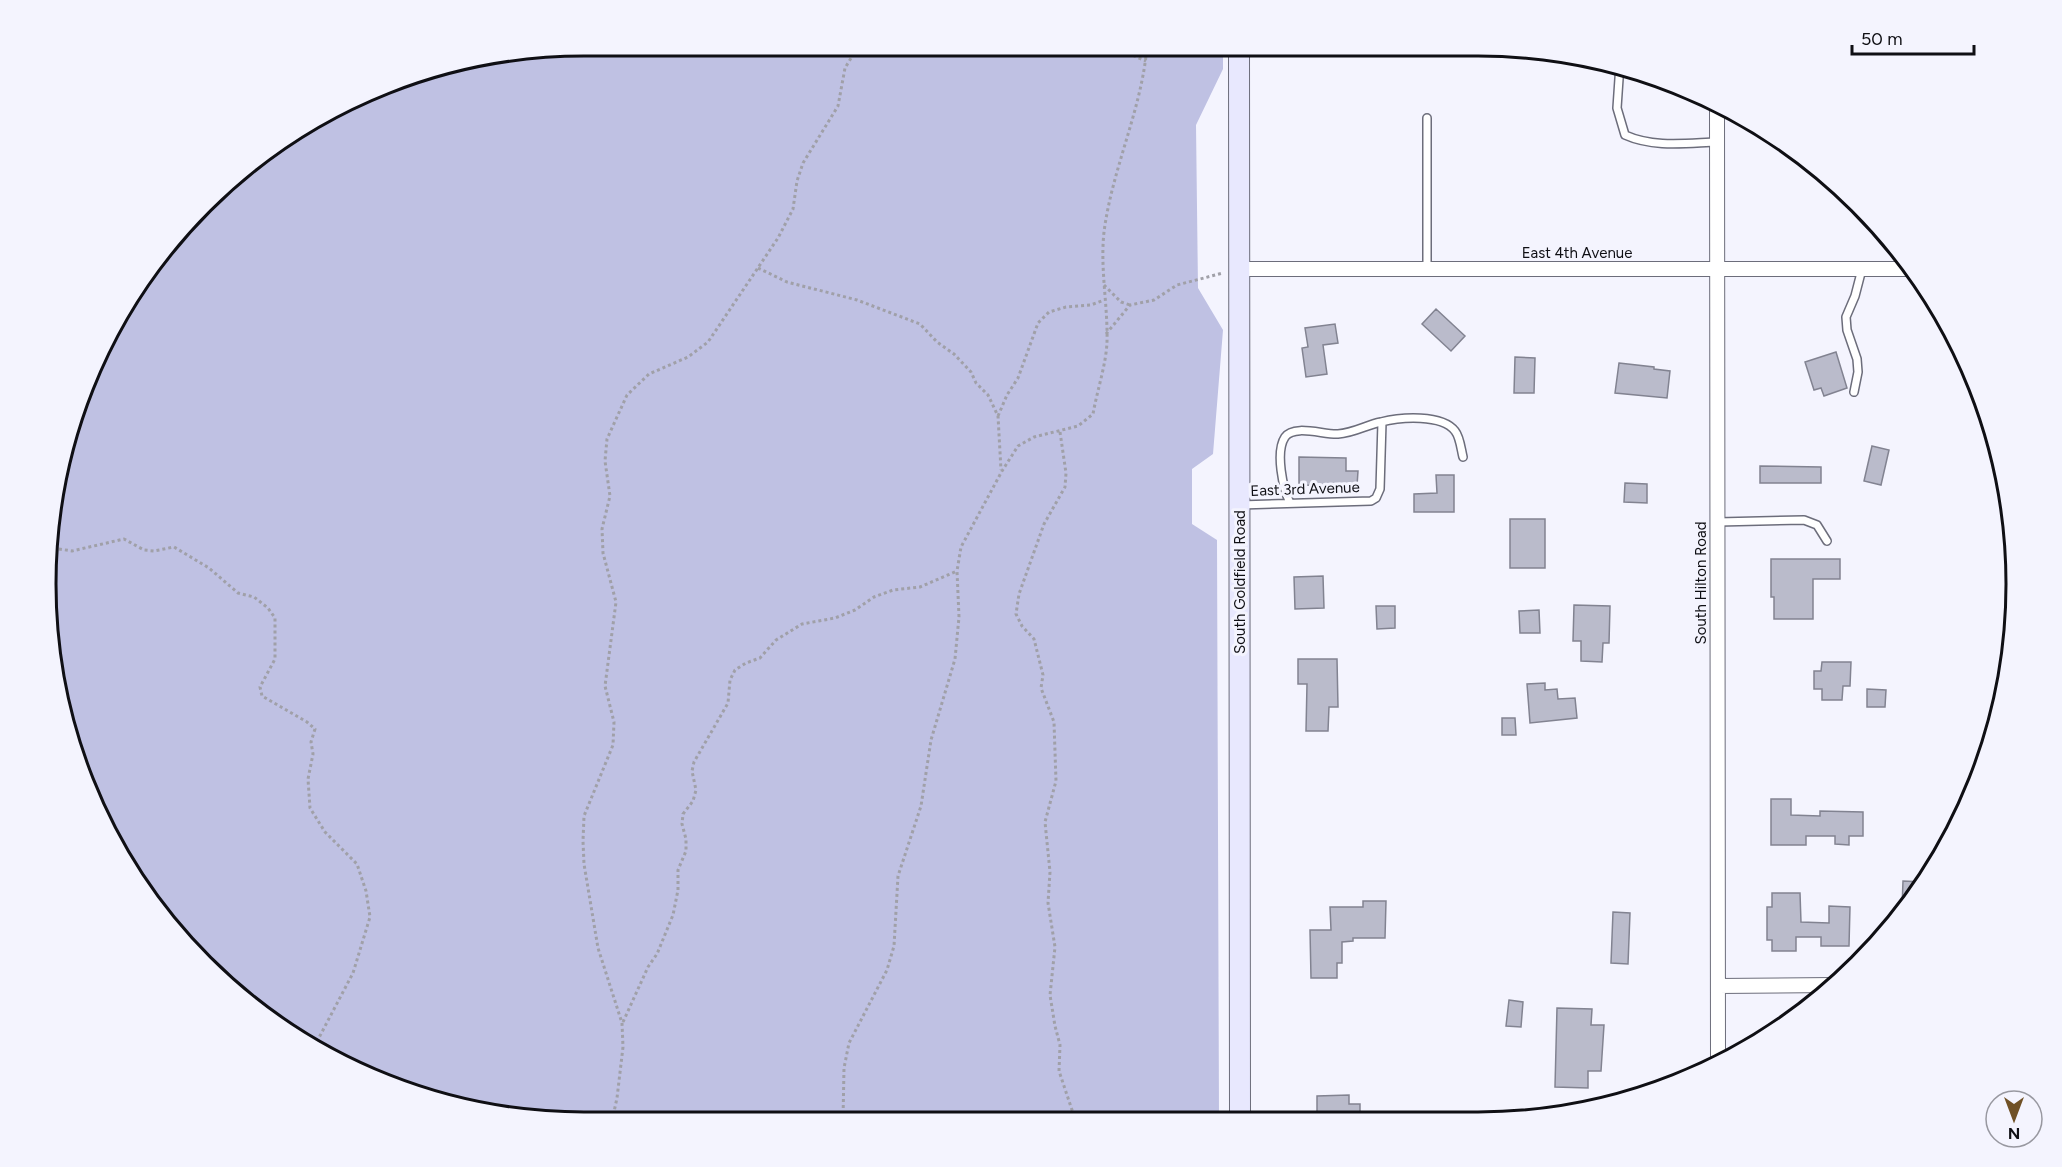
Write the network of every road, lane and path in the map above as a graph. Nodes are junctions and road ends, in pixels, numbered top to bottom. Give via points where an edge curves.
1 (852, 56) edge
2 (1134, 56) edge
3 (1146, 56) edge
4 (1239, 56) edge
5 (1146, 61) junction
6 (1619, 74) edge
7 (1717, 113) edge
8 (1427, 118) dead end
9 (1717, 142) junction
10 (758, 268) junction
11 (1902, 268) edge
12 (1240, 269) junction
13 (1426, 269) junction
14 (1717, 269) junction
15 (1862, 269) junction
16 (1104, 285) junction
17 (1104, 300) junction
18 (1130, 305) junction
19 (1106, 334) junction
20 (1854, 392) dead end
21 (998, 416) junction
22 (1382, 422) junction
23 (1060, 432) junction
24 (1463, 457) dead end
25 (1002, 471) junction
26 (1290, 503) junction
27 (1240, 505) junction
28 (1718, 522) junction
29 (1827, 541) dead end
30 (57, 549) edge
31 (957, 571) junction
32 (1821, 985) edge
33 (1718, 986) junction
34 (622, 1023) junction
35 (318, 1040) edge
36 (1718, 1054) edge
37 (614, 1112) edge
38 (843, 1112) edge
39 (1073, 1112) edge
40 (1240, 1112) edge

1 - 10 path via 845,68 838,106 803,163 794,209
2 - 5 path
3 - 5 path
4 - 12 main road, South Goldfield Road
5 - 16 path via 1104,232
6 - 9 lane via 1617,108 1625,135 1639,141 1672,144
7 - 9 street, South Hilton Road
8 - 13 lane
9 - 14 street, South Hilton Road
10 - 21 path via 787,282 857,300 920,324 971,372
10 - 34 path via 708,342 688,357 649,374 627,395 607,439 609,496 602,529 603,554 616,602 605,686 614,722 613,745 584,816 583,841 598,948
11 - 15 street, East 4th Avenue
12 - 13 street, East 4th Avenue
12 - 18 path via 1177,285 1154,300
12 - 27 main road, South Goldfield Road
13 - 14 street, East 4th Avenue
14 - 15 street, East 4th Avenue
14 - 28 street, South Hilton Road
15 - 20 lane via 1846,317 1857,359
16 - 17 path
16 - 18 path via 1121,302
17 - 19 path
17 - 21 path via 1049,312 1038,323 1018,378
18 - 19 path
19 - 23 path via 1093,414 1078,426
21 - 25 path
22 - 24 lane via 1430,418 1447,423 1456,432
22 - 26 lane, East 3rd Avenue via 1380,489 1376,498
22 - 26 lane via 1354,432 1303,431 1286,436 1281,471
23 - 25 path via 1034,437 1018,446
23 - 39 path via 1065,487 1044,524 1019,594 1016,614 1034,639 1043,675 1041,688 1054,722 1056,781 1045,822 1054,947 1050,995 1060,1045 1059,1071
25 - 31 path via 961,547
26 - 27 lane, East 3rd Avenue
27 - 40 main road, South Goldfield Road
28 - 29 lane via 1804,520 1817,525
28 - 33 street, South Hilton Road
30 - 35 path via 72,551 124,540 144,550 174,547 209,568 238,593 254,597 275,618 275,659 260,687 262,696 315,729 308,779 309,808 325,832 357,864 370,916 353,973
31 - 34 path via 920,587 874,597 835,618 802,624 776,639 760,658 735,670 728,703 694,762 696,790 683,814 686,851 678,870 673,915
31 - 38 path via 959,617 955,659 931,740 921,806 898,876 894,946 887,970 849,1043
32 - 33 street
33 - 36 street, South Hilton Road
34 - 37 path via 623,1047

